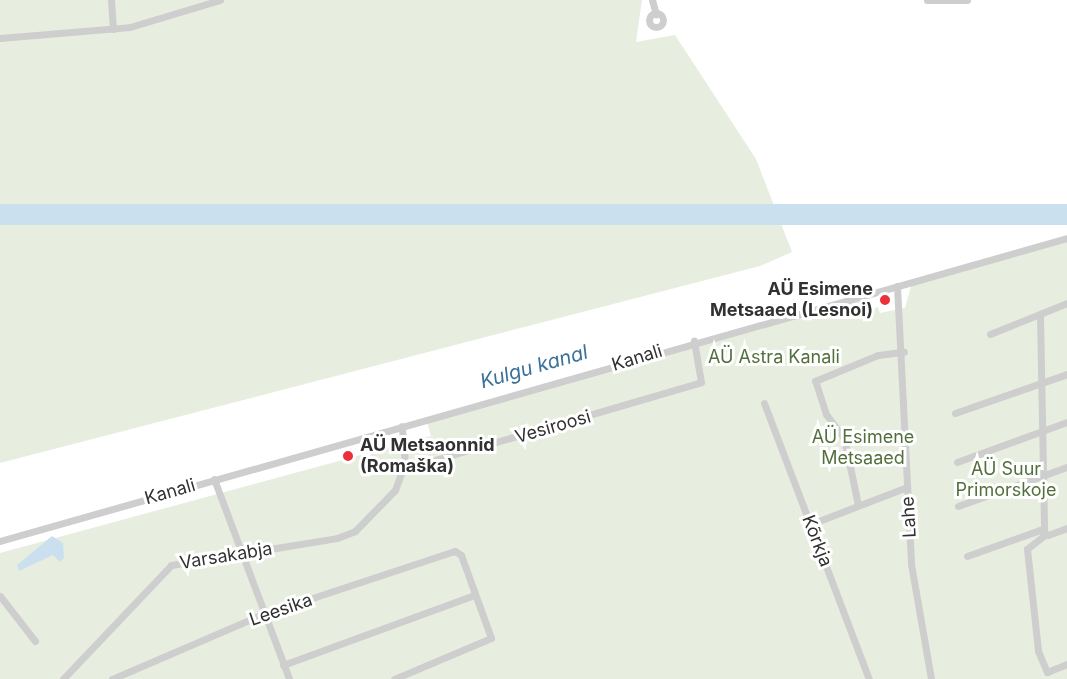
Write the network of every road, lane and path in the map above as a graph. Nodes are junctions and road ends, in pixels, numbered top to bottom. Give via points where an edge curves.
1 (111, 0) edge
2 (220, 0) edge
3 (652, 0) edge
4 (927, 0) edge
5 (967, 0) edge
6 (656, 14) dead end
7 (113, 29) junction
8 (0, 38) edge
9 (1067, 238) edge
10 (897, 286) junction
11 (1067, 303) edge
12 (1040, 315) junction
13 (990, 334) dead end
14 (694, 341) junction
15 (904, 352) junction
16 (1067, 374) edge
17 (1042, 383) junction
18 (764, 403) dead end
19 (955, 413) dead end
20 (1067, 422) edge
21 (402, 426) junction
22 (1043, 431) junction
23 (957, 462) dead end
24 (1067, 467) edge
25 (404, 469) junction
26 (1043, 474) junction
27 (214, 479) junction
28 (907, 487) junction
29 (858, 505) junction
30 (958, 506) dead end
31 (811, 524) junction
32 (1067, 528) edge
33 (1045, 532) junction
34 (0, 541) edge
35 (242, 552) junction
36 (968, 556) dead end
37 (474, 595) junction
38 (0, 596) edge
39 (266, 616) junction
40 (35, 641) dead end
41 (1067, 664) edge
42 (283, 665) junction
43 (65, 678) edge
44 (112, 679) edge
45 (289, 679) edge
46 (394, 679) edge
47 (869, 679) edge
48 (932, 679) edge

1 - 7 street
2 - 7 street
3 - 6 street
4 - 5 street
7 - 8 street
9 - 10 street, Kanali
10 - 14 street, Kanali
10 - 15 street, Lahe
11 - 12 street
12 - 13 street
12 - 17 street
14 - 21 street, Kanali
14 - 25 street, Vesiroosi via 701,382
15 - 28 street, Lahe
15 - 29 street via 878,355 815,381 826,414 844,438
16 - 17 street
17 - 19 street
17 - 22 street
18 - 31 street, Kõrkja
20 - 22 street
21 - 25 street
21 - 27 street, Kanali
22 - 23 street
22 - 26 street
24 - 26 street
25 - 35 street, Varsakabja via 390,501 355,531
26 - 30 street
26 - 33 street
27 - 34 street, Kanali
27 - 35 street
28 - 29 street
28 - 48 street, Lahe via 911,564
29 - 31 street
31 - 47 street, Kõrkja
32 - 33 street
33 - 36 street
33 - 41 street via 1028,545 1043,669
35 - 39 street
35 - 43 street, Varsakabja via 171,565
37 - 39 street, Leesika via 461,555 455,551
37 - 42 street
37 - 46 street via 491,638 487,644
38 - 40 street
39 - 42 street
39 - 44 street, Leesika via 186,644 176,655
42 - 45 street

